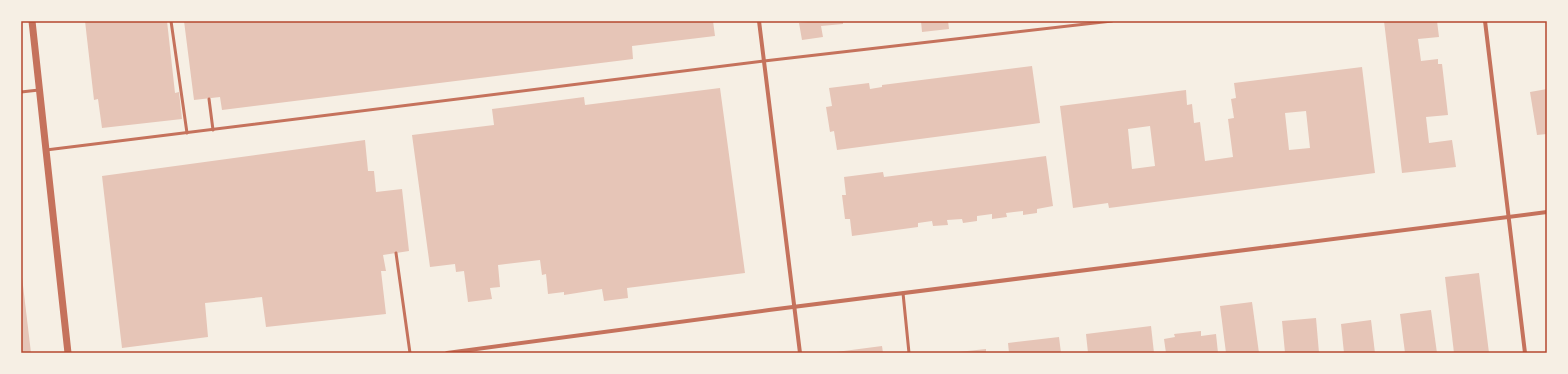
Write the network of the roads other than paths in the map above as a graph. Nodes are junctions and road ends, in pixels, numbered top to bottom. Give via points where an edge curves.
1 (32, 21) edge
2 (172, 21) edge
3 (759, 21) edge
4 (1112, 21) edge
5 (1485, 21) edge
6 (764, 61) junction
7 (39, 90) junction
8 (21, 92) edge
9 (209, 99) dead end
10 (213, 130) junction
11 (187, 133) junction
12 (46, 150) junction
13 (1547, 212) edge
14 (1508, 216) junction
15 (396, 253) dead end
16 (903, 294) junction
17 (794, 307) junction
18 (68, 353) edge
19 (410, 353) edge
20 (447, 353) edge
21 (800, 353) edge
22 (909, 353) edge
23 (1525, 353) edge

1 - 7 street
2 - 11 lane
3 - 6 street
4 - 6 lane
5 - 14 street
6 - 10 lane
6 - 17 street
7 - 8 lane
7 - 12 street
9 - 10 lane
10 - 11 lane
11 - 12 lane
12 - 18 street
13 - 14 street
14 - 16 street
14 - 23 street
15 - 19 lane
16 - 17 street
16 - 22 lane
17 - 20 street
17 - 21 street

